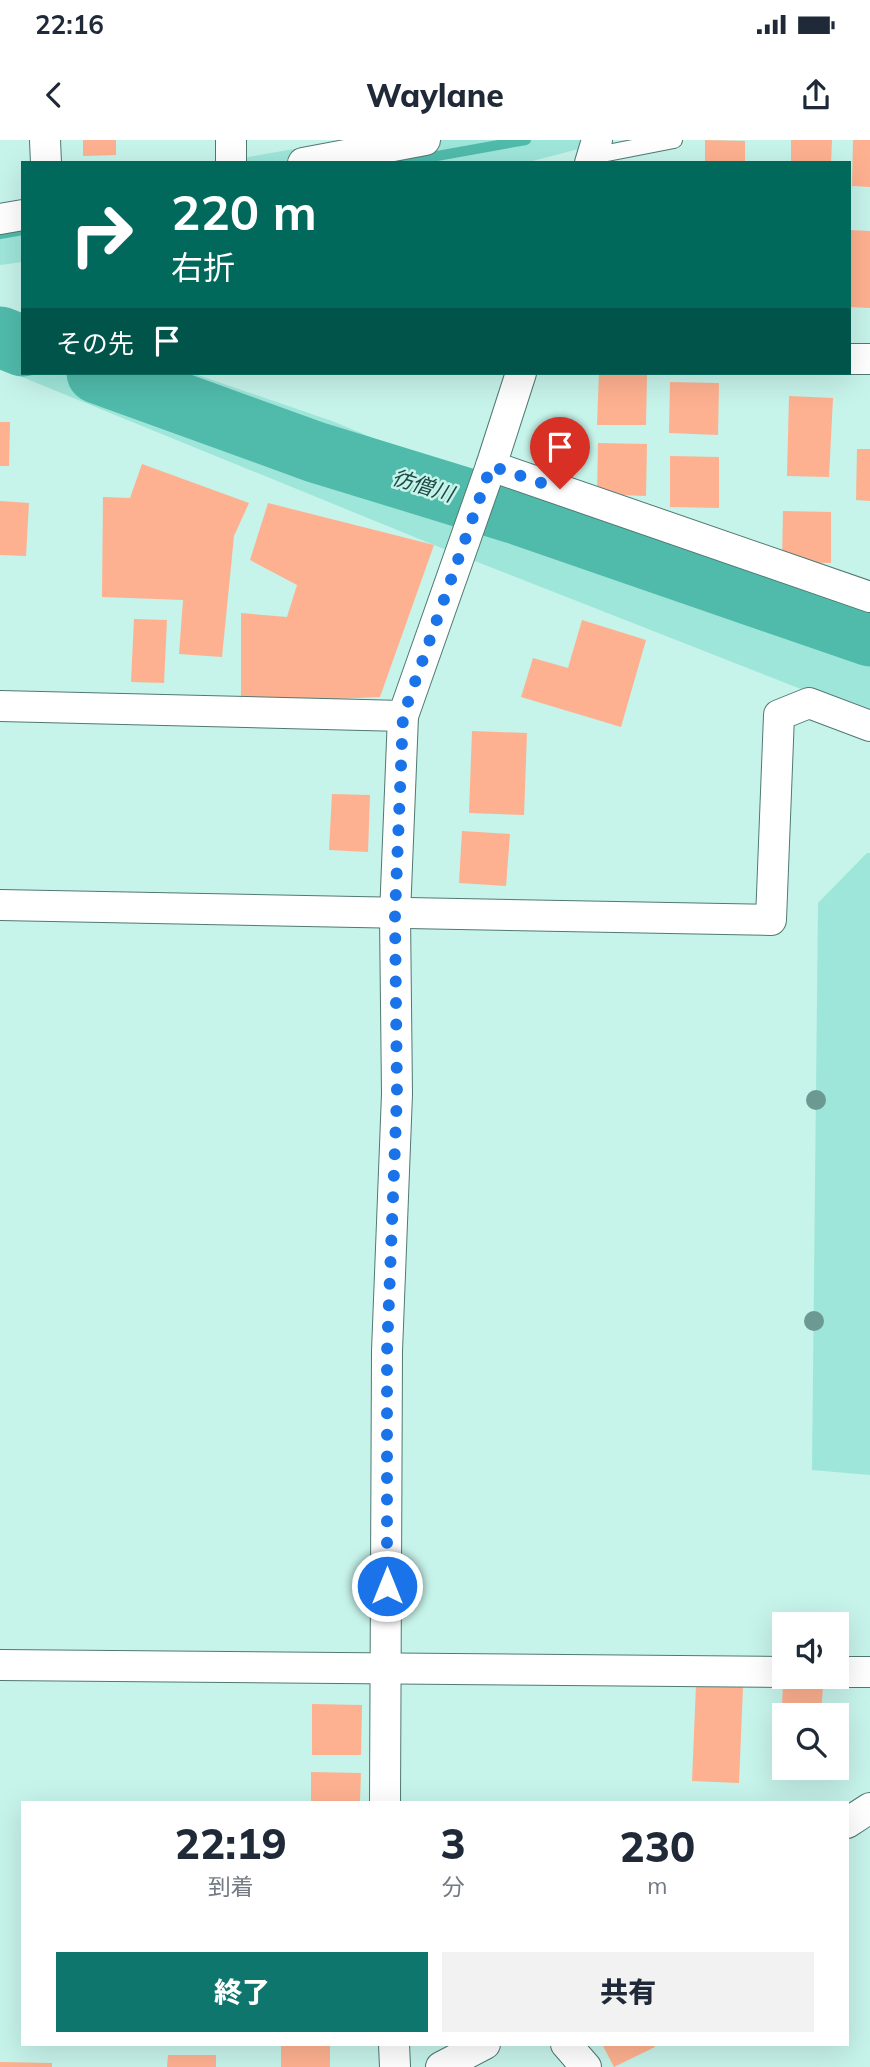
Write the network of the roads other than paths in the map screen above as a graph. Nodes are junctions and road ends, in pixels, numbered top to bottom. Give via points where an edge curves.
1 (45, 140) edge
2 (231, 140) edge
3 (425, 140) edge
4 (674, 140) edge
5 (593, 152) edge
6 (46, 161) edge
7 (231, 161) edge
8 (314, 161) edge
9 (21, 215) edge
10 (0, 219) edge
11 (851, 359) edge
12 (870, 359) edge
13 (520, 375) edge
14 (491, 466) junction
15 (870, 597) edge
16 (0, 706) edge
17 (403, 716) junction
18 (870, 726) edge
19 (0, 905) edge
20 (395, 915) junction
21 (0, 1665) edge
22 (386, 1669) junction
23 (772, 1672) edge
24 (849, 1672) edge
25 (870, 1672) edge
26 (386, 1801) edge
27 (870, 1808) edge
28 (849, 1822) edge
29 (394, 2046) edge
30 (481, 2046) edge
31 (568, 2046) edge
32 (396, 2067) edge
33 (441, 2067) edge
34 (586, 2067) edge

1 - 6 street
2 - 7 street
3 - 8 street
4 - 5 lane
9 - 10 street
11 - 12 street
13 - 14 street
14 - 15 street
14 - 17 street
16 - 17 street
17 - 20 street
18 - 20 street via 808,703 779,715 771,920
19 - 20 street
20 - 22 street via 397,1094 387,1352
21 - 22 street
22 - 23 street
22 - 26 street
24 - 25 street
27 - 28 street
29 - 32 street
30 - 33 street
31 - 34 street

